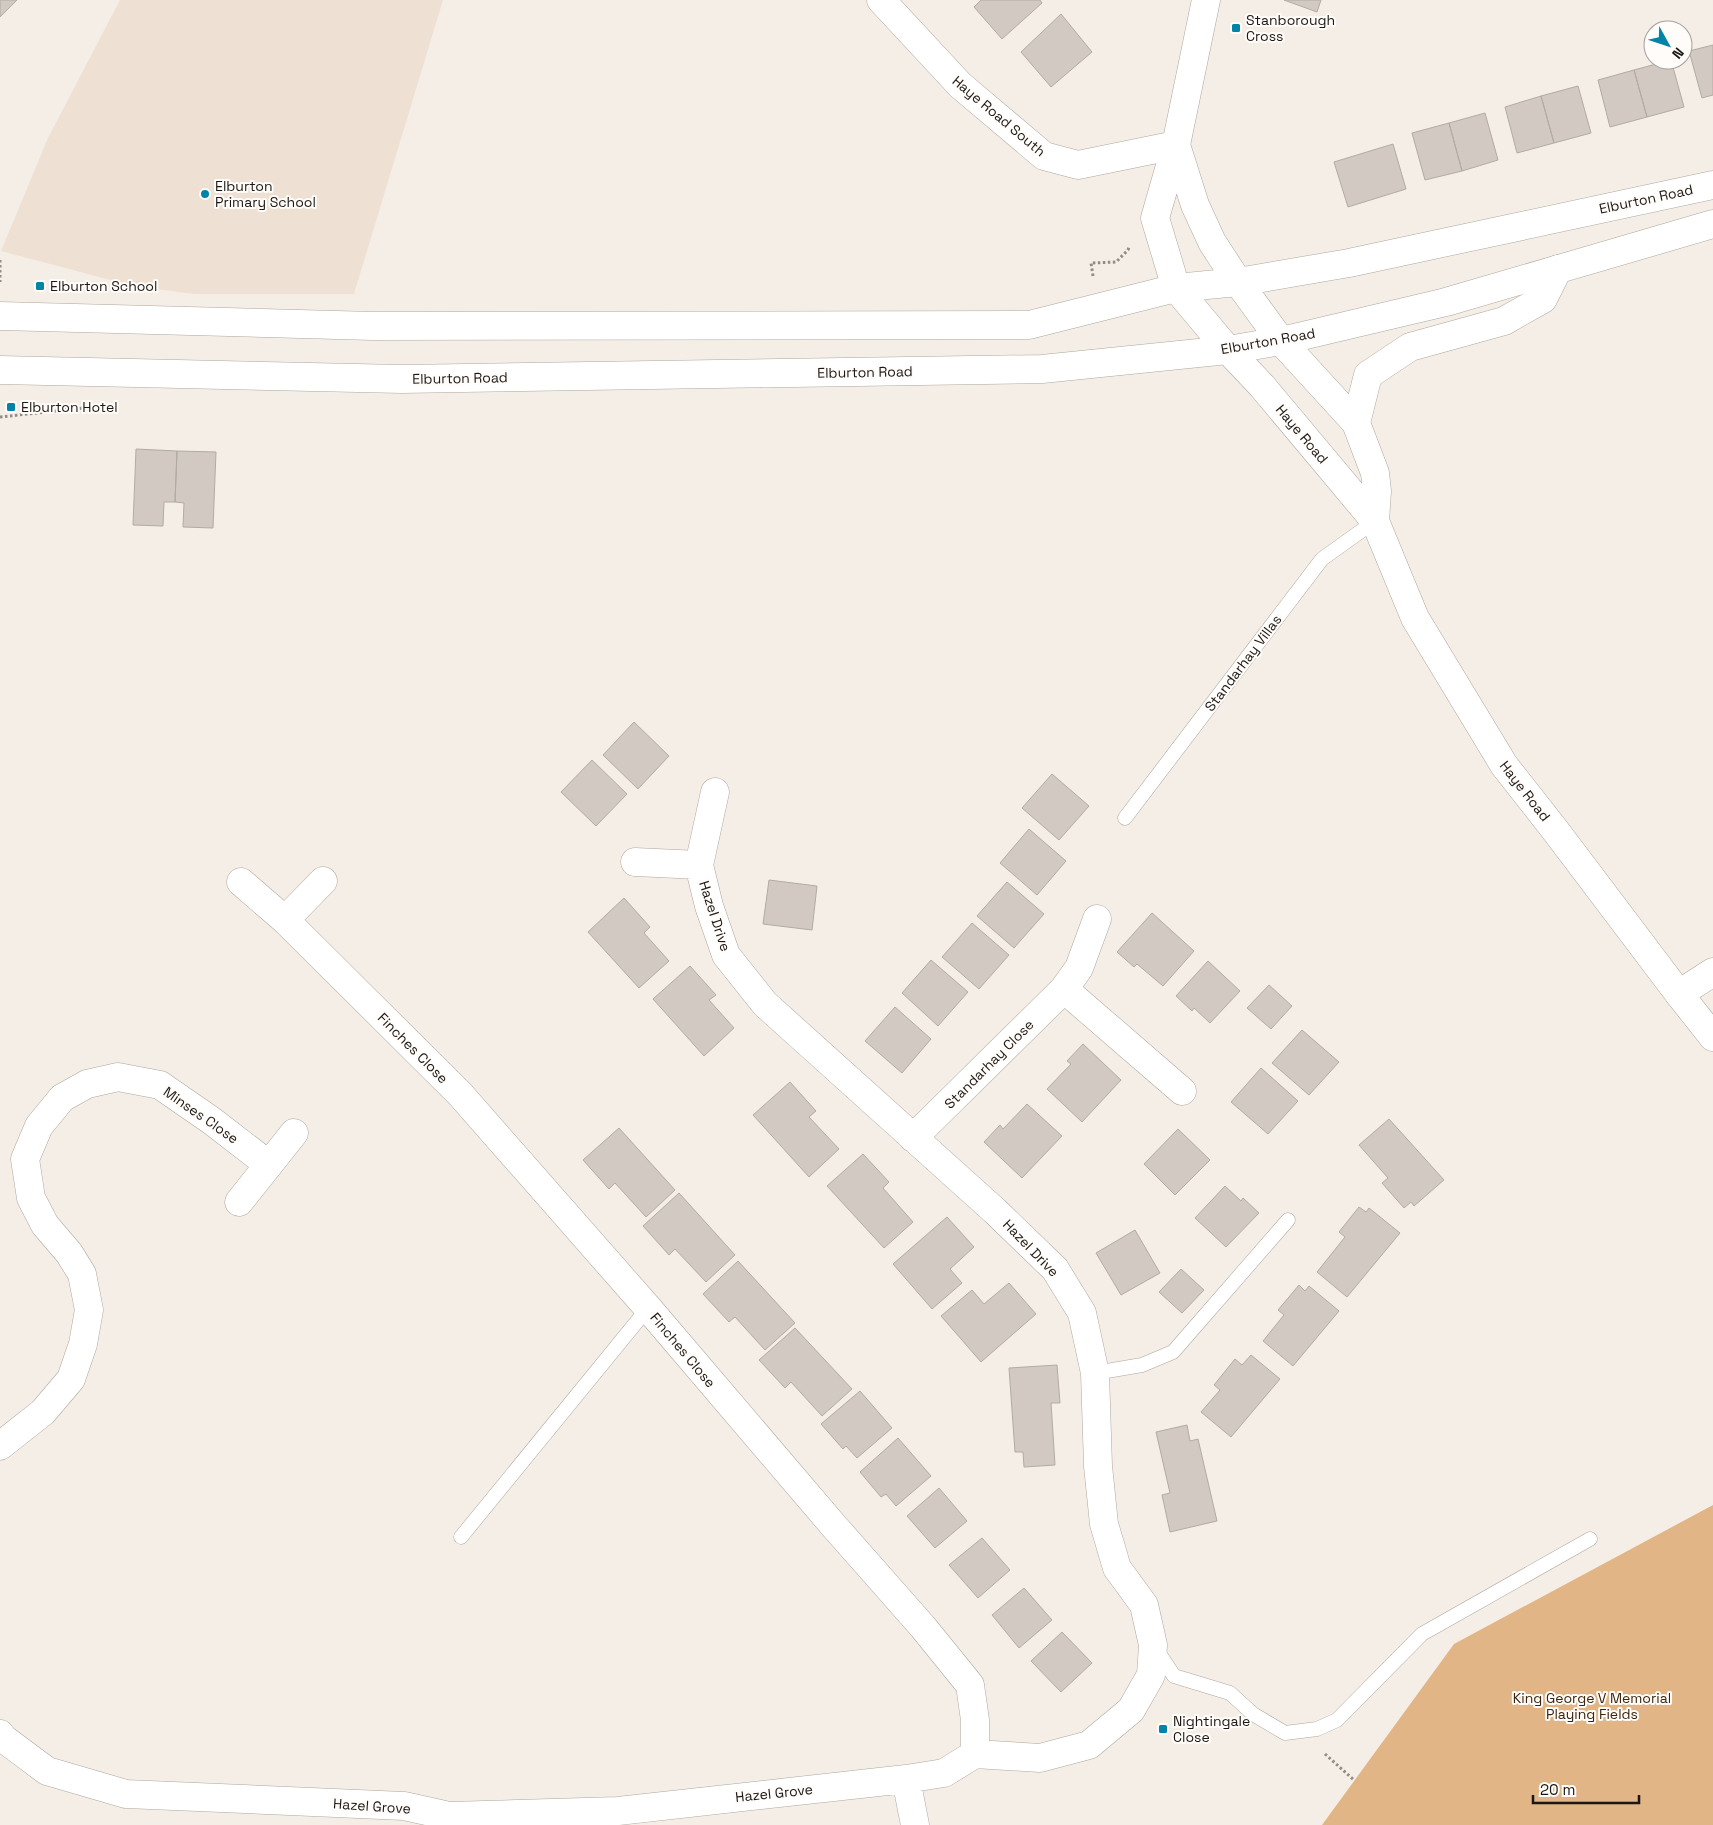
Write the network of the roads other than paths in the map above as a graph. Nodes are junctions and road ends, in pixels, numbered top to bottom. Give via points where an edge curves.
1 (881, 0) edge
2 (1206, 0) edge
3 (1176, 145) junction
4 (1713, 185) edge
5 (1713, 224) edge
6 (1558, 269) junction
7 (1238, 282) junction
8 (1176, 288) junction
9 (0, 316) edge
10 (1281, 341) junction
11 (1228, 350) junction
12 (0, 370) edge
13 (1356, 423) junction
14 (1375, 521) junction
15 (715, 792) dead end
16 (1125, 818) dead end
17 (635, 862) dead end
18 (699, 865) junction
19 (323, 881) dead end
20 (241, 882) dead end
21 (1097, 919) dead end
22 (285, 920) junction
23 (1713, 972) edge
24 (1064, 989) junction
25 (1679, 994) junction
26 (1713, 1037) edge
27 (1182, 1091) dead end
28 (294, 1134) dead end
29 (913, 1138) junction
30 (269, 1165) junction
31 (239, 1202) dead end
32 (1288, 1220) dead end
33 (648, 1308) junction
34 (1095, 1372) junction
35 (0, 1446) edge
36 (461, 1537) dead end
37 (1590, 1539) dead end
38 (1153, 1645) junction
39 (0, 1734) edge
40 (975, 1754) junction
41 (906, 1779) junction
42 (915, 1825) edge

1 - 3 street, Haye Road South via 960,85 1044,156 1078,164
2 - 3 street
3 - 7 street, Haye Road via 1195,205 1212,242
3 - 8 street via 1155,218
4 - 7 street, Elburton Road via 1348,263
5 - 6 street, Elburton Road
6 - 10 street, Elburton Road via 1446,302
6 - 13 street via 1543,299 1504,321 1410,347 1368,375
7 - 8 street, Elburton Road
7 - 10 street, Haye Road
8 - 9 street, Elburton Road via 1029,325 373,326
8 - 11 street, Haye Road
10 - 11 street, Elburton Road
10 - 13 street, Haye Road
11 - 12 street, Elburton Road via 1042,369 402,379
11 - 14 street, Haye Road
13 - 14 street, Haye Road via 1375,473
14 - 16 lane, Standarhay Villas via 1322,559
14 - 25 street, Haye Road via 1415,618 1504,765
15 - 18 street, Hazel Drive
17 - 18 street, Hazel Drive
18 - 29 street, Hazel Drive via 726,955 765,1004
19 - 22 street
20 - 22 street, Finches Close
21 - 24 street, Standarhay Close via 1079,968
22 - 33 street, Finches Close via 460,1094
23 - 25 street
24 - 27 street
24 - 29 street, Standarhay Close
25 - 26 street, Haye Road
28 - 30 street
29 - 34 street, Hazel Drive via 1055,1269 1082,1313
30 - 31 street
30 - 35 street, Minses Close via 160,1085 118,1077 87,1084 62,1098 39,1126 25,1159 31,1198 45,1225 70,1253 82,1274 89,1310 84,1344 71,1379 43,1412
32 - 34 lane via 1173,1352 1142,1364
33 - 36 lane
33 - 40 street, Finches Close via 924,1627 970,1685
34 - 38 street, Hazel Drive via 1098,1466 1104,1524 1117,1568 1144,1605
37 - 38 lane via 1422,1634 1337,1720 1317,1729 1285,1733 1253,1714 1230,1693 1174,1676
38 - 40 street, Hazel Drive via 1151,1675 1131,1710 1089,1744 1040,1758
39 - 41 street, Hazel Grove via 47,1771 126,1794 404,1806 448,1816 618,1811
40 - 41 street via 944,1774
41 - 42 street

